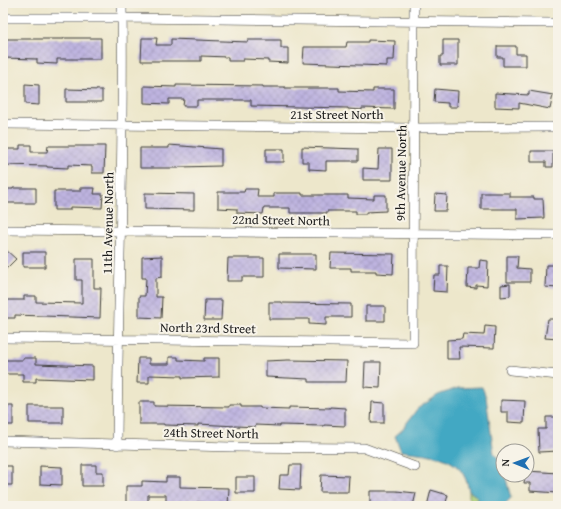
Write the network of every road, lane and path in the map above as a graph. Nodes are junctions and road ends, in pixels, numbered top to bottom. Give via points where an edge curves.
1 (122, 3) edge
2 (414, 3) edge
3 (3, 18) edge
4 (122, 18) junction
5 (414, 22) junction
6 (551, 23) dead end
7 (3, 124) edge
8 (123, 126) junction
9 (551, 127) dead end
10 (414, 128) junction
11 (3, 230) edge
12 (121, 232) junction
13 (413, 234) junction
14 (558, 235) edge
15 (3, 338) edge
16 (118, 340) junction
17 (412, 343) joint
18 (510, 370) dead end
19 (558, 375) edge
20 (3, 441) edge
21 (117, 444) junction
22 (415, 467) dead end

1 - 4 street, 11th Avenue North
2 - 5 street, 9th Avenue North
3 - 4 street
4 - 5 street
4 - 8 street, 11th Avenue North
5 - 6 street
5 - 10 street, 9th Avenue North
7 - 8 street, 21st Street North
8 - 10 street, 21st Street North
8 - 12 street, 11th Avenue North
9 - 10 street, 21st Street North
10 - 13 street, 9th Avenue North
11 - 12 street, 22nd Street North
12 - 13 street, 22nd Street North
12 - 16 street, 11th Avenue North
13 - 14 street, 22nd Street North
13 - 17 street, 9th Avenue North
15 - 16 street, North 23rd Street
16 - 17 street, North 23rd Street
16 - 21 street, 11th Avenue North
18 - 19 street
20 - 21 street, 24th Street North
21 - 22 street, 24th Street North via 364,448

